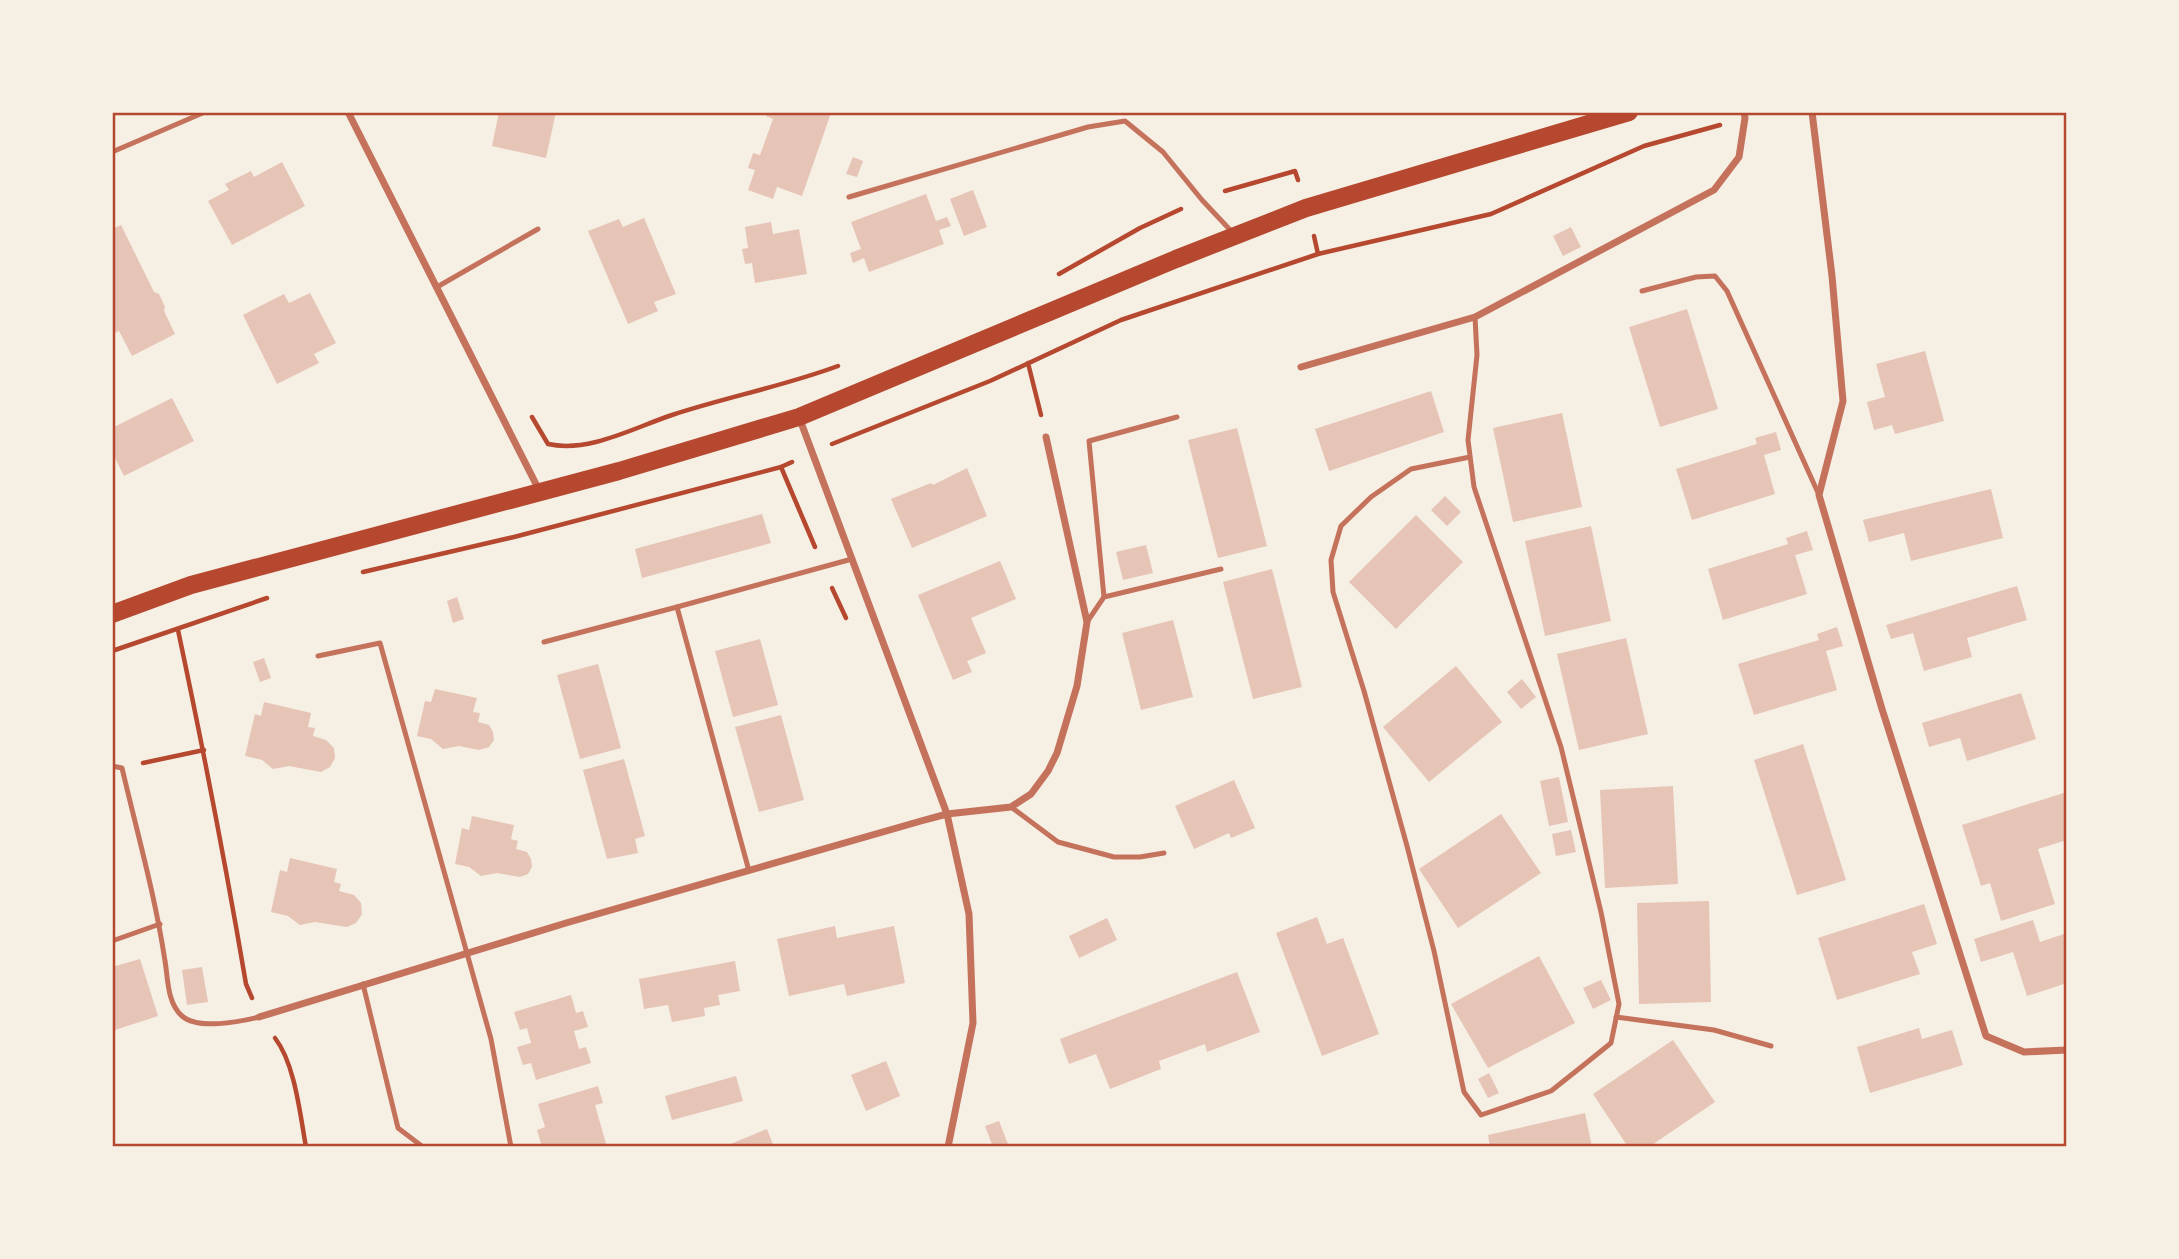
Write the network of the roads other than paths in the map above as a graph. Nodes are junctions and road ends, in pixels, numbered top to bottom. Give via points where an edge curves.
1 (205, 112) edge
2 (348, 112) edge
3 (1629, 112) edge
4 (1744, 112) edge
5 (1812, 112) edge
6 (112, 152) edge
7 (849, 197) dead end
8 (538, 229) dead end
9 (1235, 236) junction
10 (437, 287) junction
11 (1642, 291) dead end
12 (1475, 317) junction
13 (1301, 367) dead end
14 (799, 417) junction
15 (1177, 417) dead end
16 (1046, 437) road end
17 (1470, 457) junction
18 (540, 492) junction
19 (1819, 495) junction
20 (852, 559) junction
21 (1221, 569) dead end
22 (1104, 597) junction
23 (677, 607) junction
24 (112, 614) edge
25 (1087, 622) junction
26 (544, 642) dead end
27 (317, 656) dead end
28 (112, 766) edge
29 (1011, 807) junction
30 (947, 814) junction
31 (1164, 853) dead end
32 (749, 871) junction
33 (160, 924) junction
34 (112, 941) edge
35 (467, 953) junction
36 (363, 984) junction
37 (259, 1017) joint
38 (1616, 1017) junction
39 (1771, 1046) dead end
40 (2067, 1050) edge
41 (424, 1147) edge
42 (511, 1147) edge
43 (948, 1147) edge

1 - 6 lane
2 - 10 street
3 - 9 main road via 1332,200
4 - 12 street via 1740,157 1714,190
5 - 19 street via 1843,401
7 - 9 lane via 1088,127 1125,121 1163,152
8 - 10 lane
9 - 14 main road
10 - 18 street
11 - 19 lane via 1715,276 1727,291
12 - 13 street
12 - 17 lane via 1478,355
14 - 18 main road
14 - 20 street
15 - 22 lane via 1089,441
16 - 25 street
17 - 38 lane via 1474,487 1561,747 1601,912 1619,1004
17 - 38 lane via 1411,468 1371,497 1341,526 1331,560 1333,592 1407,846 1464,1092 1480,1115 1551,1091 1611,1043
18 - 24 main road via 191,584
19 - 40 street via 1986,1036 2024,1052
20 - 23 lane
20 - 30 street
21 - 22 lane
22 - 25 lane
23 - 26 lane
23 - 32 lane
25 - 29 street via 1077,686 1057,753 1031,794
27 - 35 lane via 380,643
28 - 33 lane via 122,768
29 - 30 street
29 - 31 lane via 1058,842 1114,857
30 - 32 street
30 - 43 street via 970,914 973,1023
32 - 35 street
33 - 34 lane
33 - 37 lane via 171,1000 180,1015 205,1023
35 - 36 street
35 - 42 lane via 491,1039
36 - 37 street
36 - 41 lane via 398,1128
38 - 39 lane via 1714,1030

